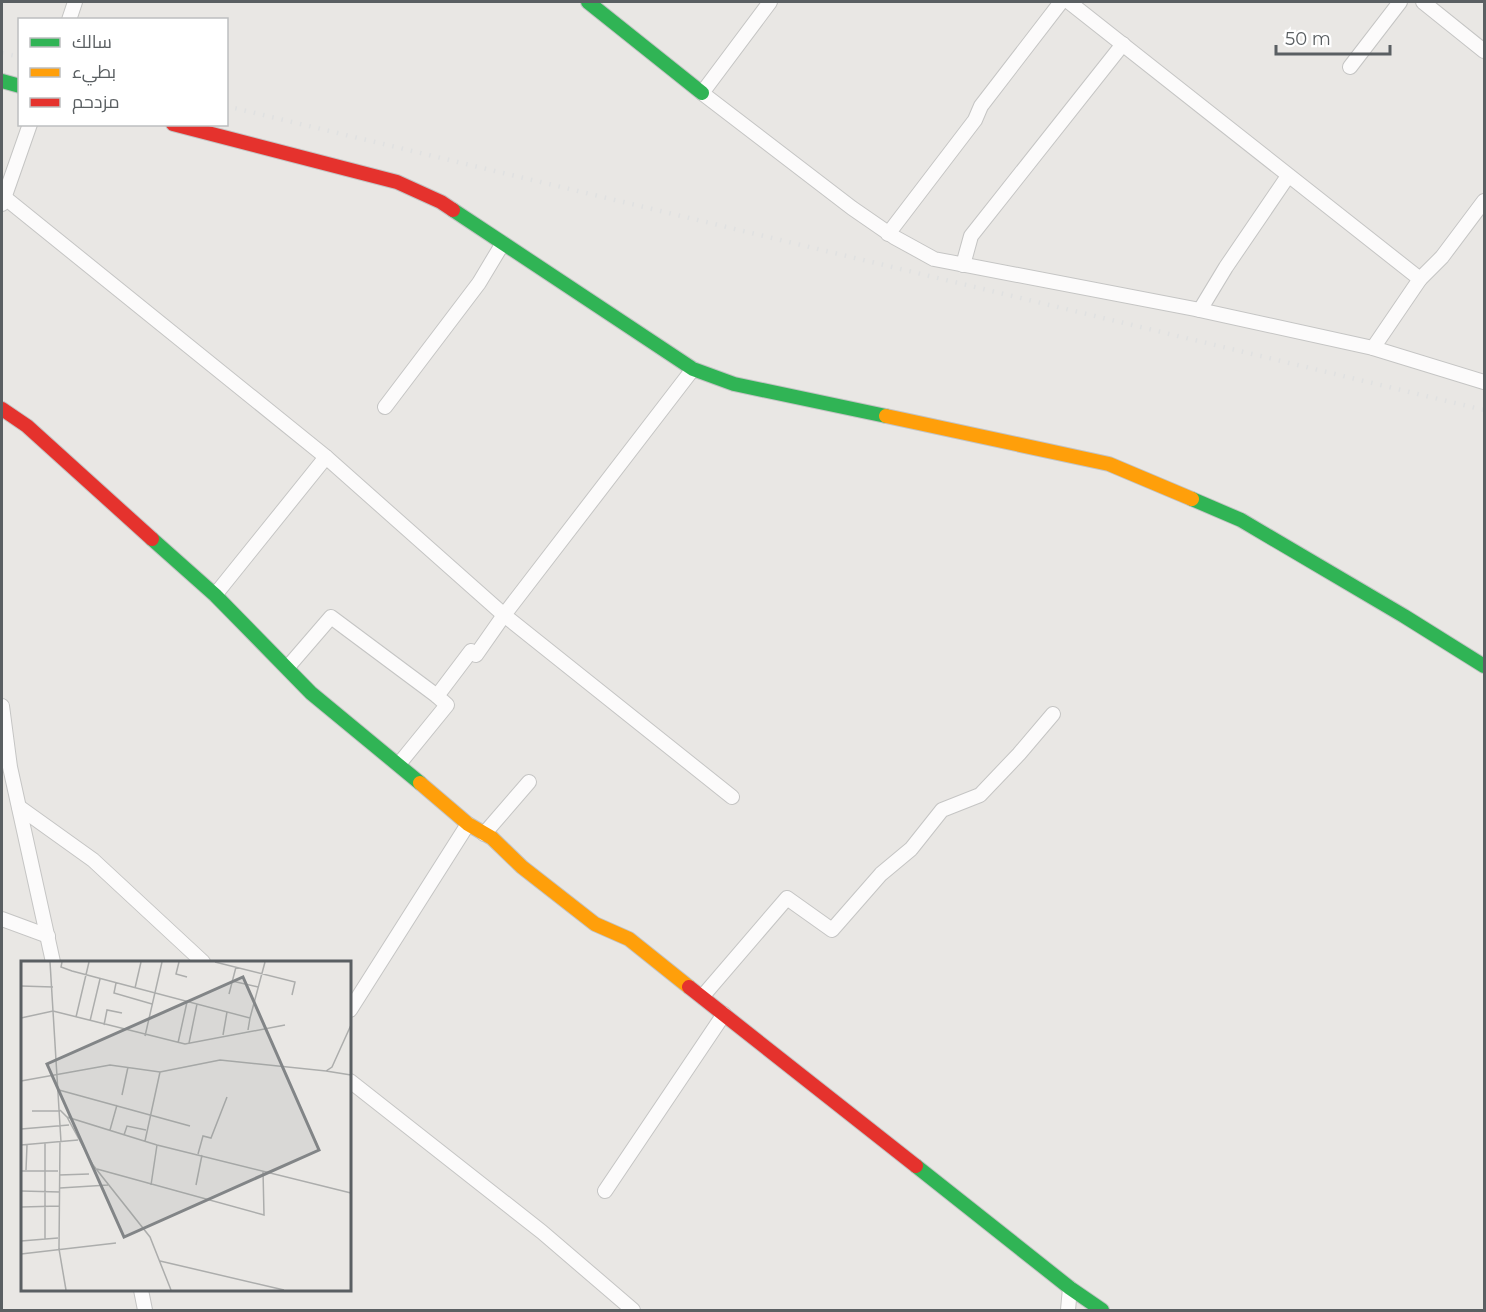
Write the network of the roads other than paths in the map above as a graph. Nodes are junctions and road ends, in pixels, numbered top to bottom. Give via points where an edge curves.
1 (75, 2) edge
2 (588, 2) edge
3 (770, 2) edge
4 (1061, 2) edge
5 (1069, 2) edge
6 (1400, 2) edge
7 (1423, 2) edge
8 (70, 18) edge
9 (1123, 44) junction
10 (1485, 51) edge
11 (1350, 67) dead end
12 (2, 81) edge
13 (18, 85) edge
14 (702, 93) junction
15 (29, 126) edge
16 (181, 126) edge
17 (1288, 176) junction
18 (3, 201) edge
19 (1485, 201) edge
20 (888, 234) junction
21 (503, 243) junction
22 (963, 265) junction
23 (1420, 279) junction
24 (1200, 310) junction
25 (1373, 348) junction
26 (693, 369) junction
27 (1485, 382) edge
28 (385, 407) dead end
29 (2, 410) edge
30 (326, 457) junction
31 (215, 595) junction
32 (504, 615) junction
33 (1485, 666) edge
34 (287, 668) junction
35 (437, 696) junction
36 (2, 706) edge
37 (1053, 714) dead end
38 (399, 764) junction
39 (529, 782) dead end
40 (732, 797) dead end
41 (19, 807) junction
42 (468, 824) junction
43 (484, 834) junction
44 (2, 919) edge
45 (48, 936) junction
46 (53, 961) edge
47 (201, 961) edge
48 (702, 997) junction
49 (351, 1008) edge
50 (724, 1014) junction
51 (351, 1082) edge
52 (605, 1191) dead end
53 (1070, 1288) junction
54 (141, 1291) edge
55 (146, 1311) edge
56 (633, 1311) edge
57 (1068, 1311) edge
58 (1102, 1311) edge

1 - 8 street
2 - 14 street
3 - 14 street
4 - 20 street
5 - 9 street
6 - 11 street
7 - 10 street
9 - 17 street
9 - 22 street via 971,236
12 - 13 street
14 - 20 street
15 - 18 street
16 - 21 street via 397,182 441,202
17 - 23 street
17 - 24 street
18 - 30 street
19 - 23 street
20 - 22 street via 934,259
21 - 26 street
21 - 28 street via 479,283
22 - 24 street
23 - 25 street
24 - 25 street
25 - 27 street
26 - 32 street
26 - 33 street via 734,384 1109,464 1242,520
29 - 31 street via 27,426
30 - 31 street
30 - 32 street
31 - 34 street
32 - 35 street via 476,655 471,651
32 - 40 street
34 - 35 street via 331,617
34 - 38 street via 311,693
35 - 38 street via 447,705
36 - 41 street
37 - 48 street via 980,795 942,810 911,849 881,874 832,930 788,898
38 - 42 street
39 - 43 street
41 - 45 street
41 - 47 street via 93,860
42 - 43 street
42 - 49 street
43 - 48 street via 596,924 629,939
44 - 45 street
45 - 46 street
48 - 50 street
50 - 52 street
50 - 53 street
51 - 56 street via 542,1232
53 - 57 street
53 - 58 street
54 - 55 street

